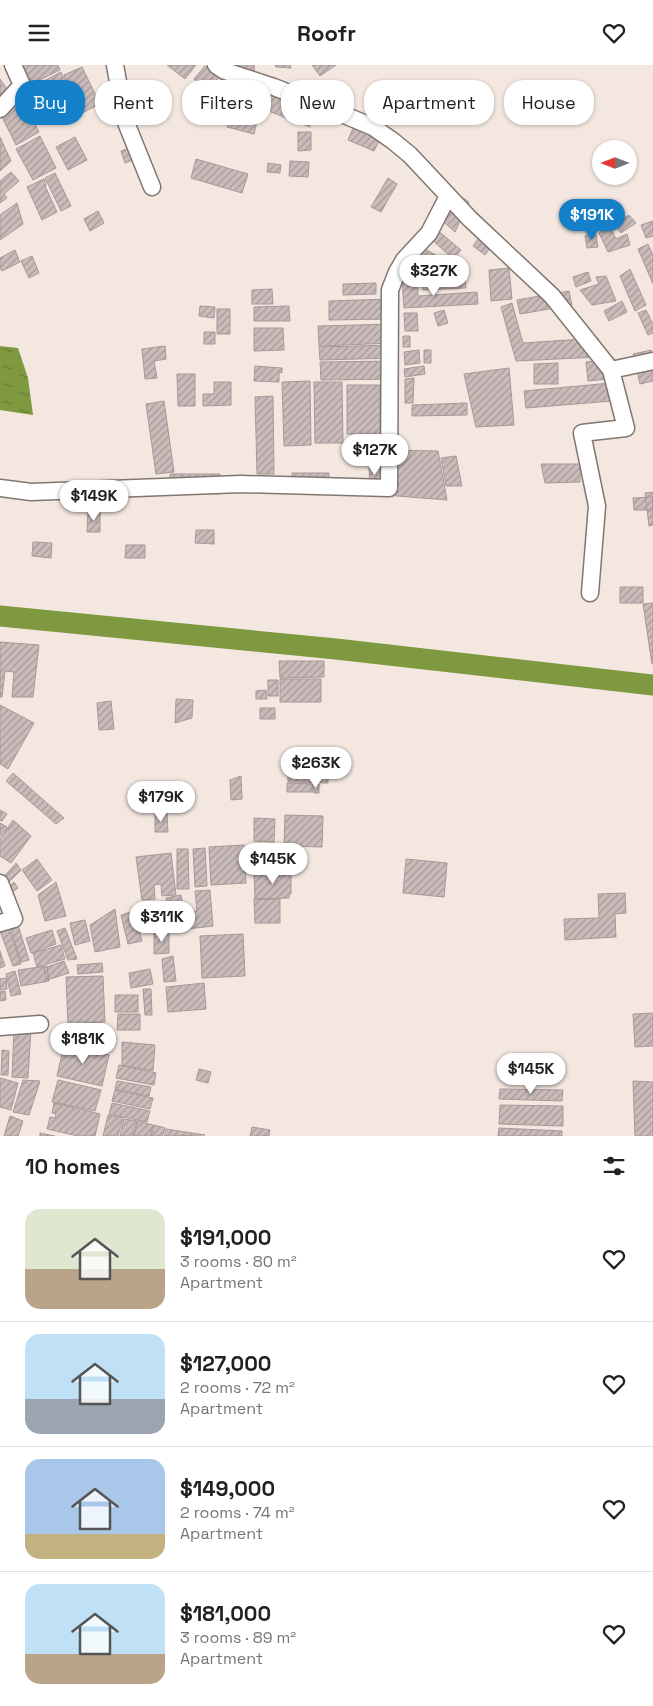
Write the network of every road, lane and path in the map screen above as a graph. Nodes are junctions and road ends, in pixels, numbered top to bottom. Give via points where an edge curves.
1 (13, 65) edge
2 (115, 65) edge
3 (216, 65) edge
4 (0, 109) edge
5 (152, 187) dead end
6 (448, 196) junction
7 (653, 361) edge
8 (611, 370) junction
9 (0, 488) edge
10 (590, 593) dead end
11 (0, 883) edge
12 (0, 923) edge
13 (40, 1025) dead end
14 (0, 1027) edge

1 - 4 street via 22,85
2 - 5 street via 126,120
3 - 6 street via 373,127 410,155
6 - 8 street via 552,296
6 - 9 street via 430,233 404,260 390,290 389,488 241,483 31,492
7 - 8 street
8 - 10 street via 626,428 582,433 596,506
11 - 12 street via 14,919
13 - 14 street

